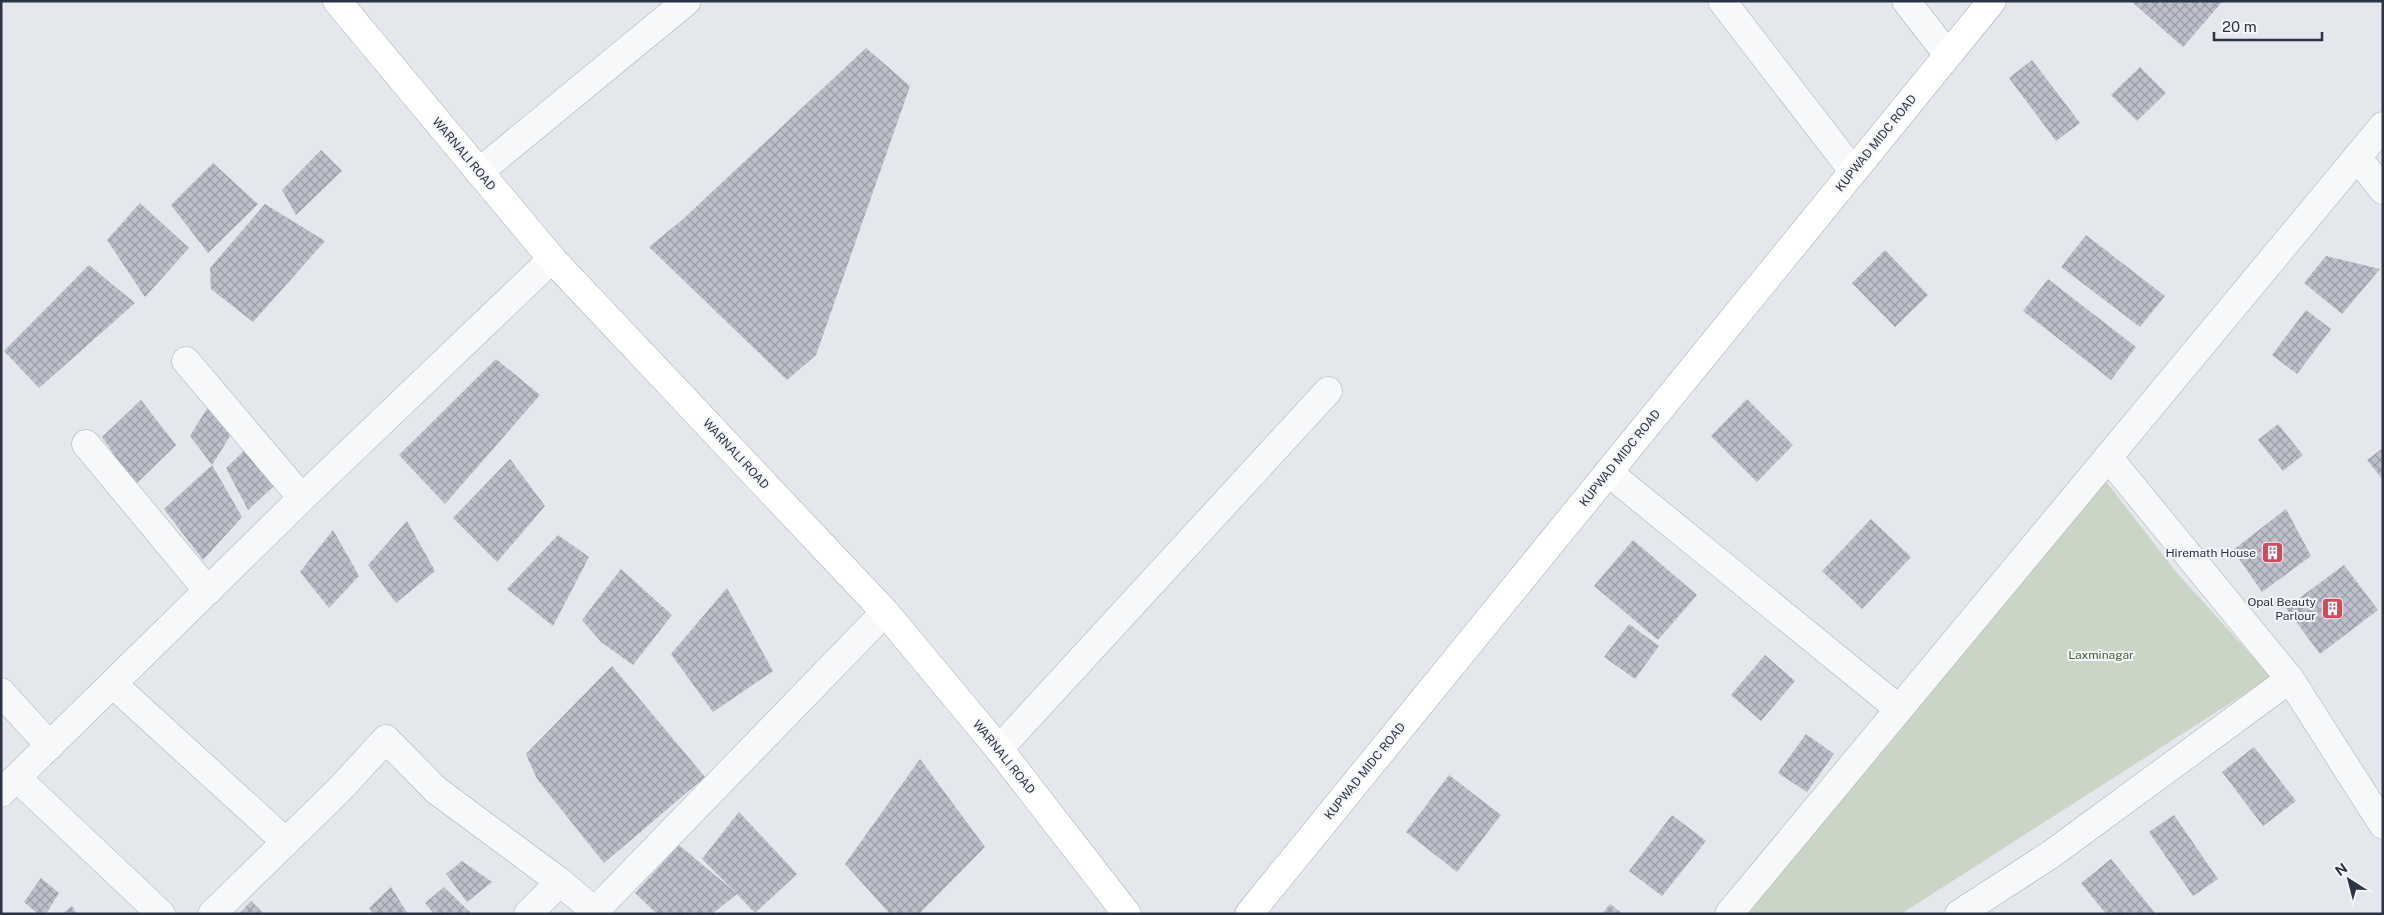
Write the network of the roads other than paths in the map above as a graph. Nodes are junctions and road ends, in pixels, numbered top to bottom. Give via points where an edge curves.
1 (337, 1) edge
2 (687, 1) edge
3 (1722, 1) edge
4 (1906, 1) edge
5 (1992, 1) edge
6 (1948, 55) junction
7 (2383, 126) edge
8 (2357, 157) junction
9 (1853, 171) junction
10 (479, 172) junction
11 (2383, 190) edge
12 (552, 258) junction
13 (186, 361) dead end
14 (1328, 392) dead end
15 (86, 444) dead end
16 (2108, 457) junction
17 (1608, 472) junction
18 (302, 498) junction
19 (208, 592) junction
20 (885, 612) junction
21 (2290, 680) junction
22 (114, 685) junction
23 (1, 692) edge
24 (1899, 709) junction
25 (50, 746) junction
26 (999, 750) junction
27 (9, 786) edge
28 (2383, 825) edge
29 (286, 842) junction
30 (560, 882) junction
31 (1253, 912) edge
32 (597, 913) edge
33 (161, 914) edge
34 (212, 914) edge
35 (528, 914) edge
36 (1127, 914) edge
37 (1729, 914) edge
38 (1959, 914) edge

1 - 10 main road, WARNALI ROAD
2 - 10 street
3 - 9 street
4 - 6 street
5 - 6 main road, KUPWAD MIDC ROAD
6 - 9 main road, KUPWAD MIDC ROAD
7 - 8 street
8 - 11 street
8 - 16 street
9 - 17 main road, KUPWAD MIDC ROAD
10 - 12 main road, WARNALI ROAD
12 - 18 street
12 - 20 main road, WARNALI ROAD
13 - 18 street
14 - 26 street
15 - 19 street
16 - 21 street
16 - 24 street
17 - 24 street
17 - 31 main road, KUPWAD MIDC ROAD
18 - 19 street
19 - 22 street
20 - 26 main road, WARNALI ROAD
20 - 32 street
21 - 28 street
21 - 38 street via 2050,855
22 - 25 street
22 - 29 street
23 - 25 street
24 - 37 street
25 - 27 street
26 - 36 main road, WARNALI ROAD
27 - 33 street
29 - 30 street via 386,739 436,790
29 - 34 street
30 - 32 street
30 - 35 street

